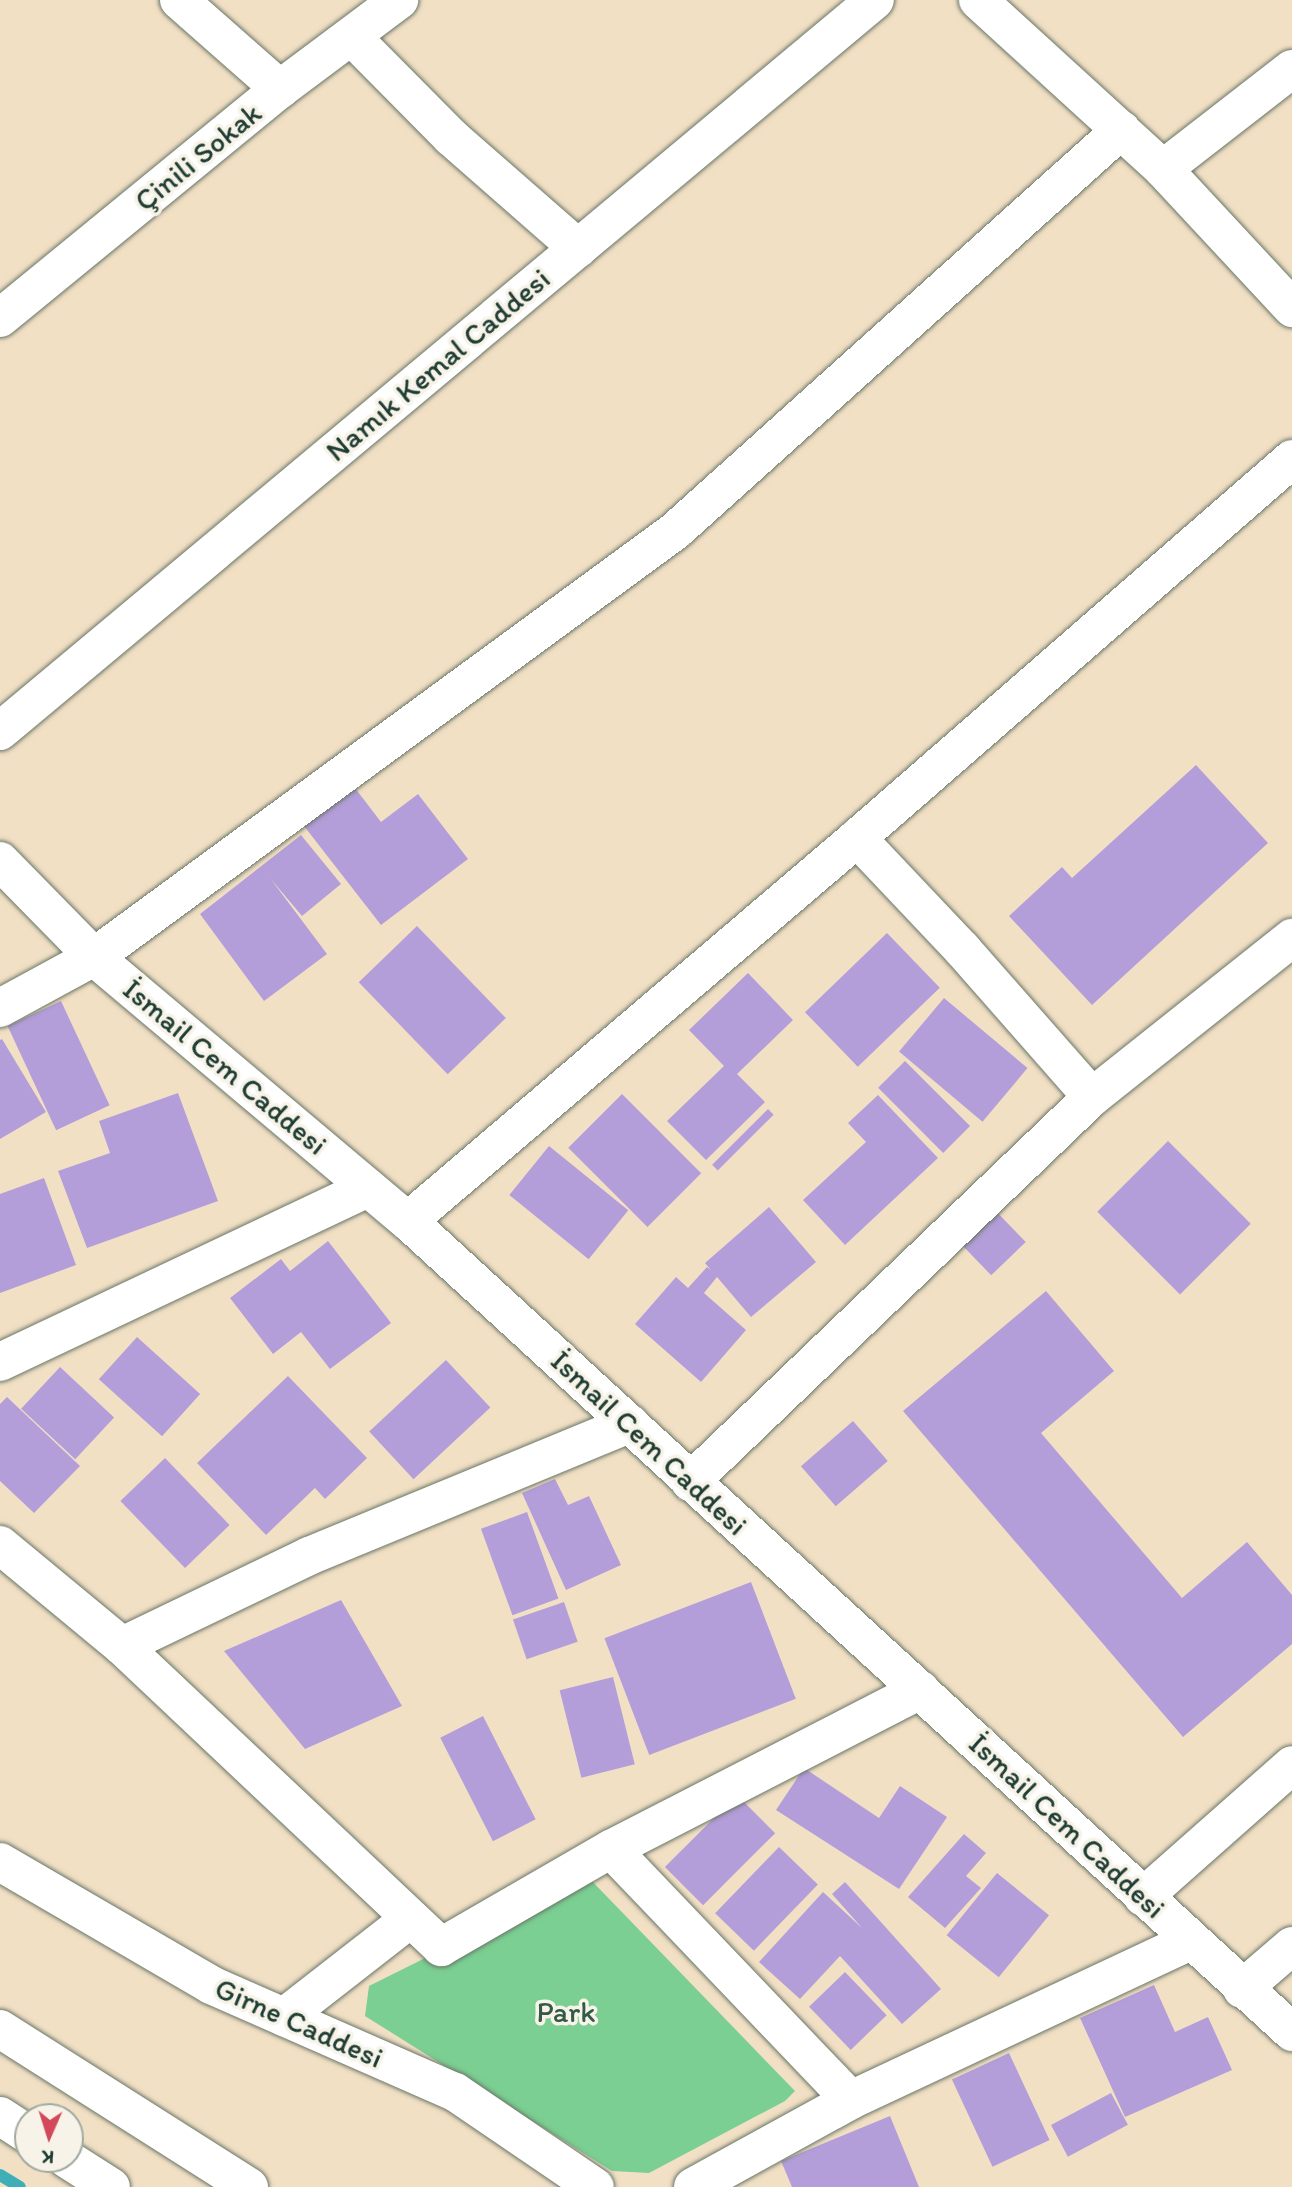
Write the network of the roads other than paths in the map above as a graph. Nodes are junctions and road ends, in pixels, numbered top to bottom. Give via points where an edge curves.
1 (179, 0) edge
2 (399, 0) edge
3 (875, 0) edge
4 (978, 0) edge
5 (352, 37) junction
6 (1292, 69) edge
7 (281, 89) junction
8 (1121, 130) junction
9 (1163, 169) junction
10 (578, 248) junction
11 (1292, 308) edge
12 (0, 318) edge
13 (1292, 459) edge
14 (0, 731) edge
15 (857, 838) junction
16 (0, 861) edge
17 (1292, 938) edge
18 (94, 957) junction
19 (0, 1008) edge
20 (1092, 1097) junction
21 (368, 1188) junction
22 (408, 1221) junction
23 (0, 1362) edge
24 (630, 1424) junction
25 (690, 1482) junction
26 (0, 1545) edge
27 (122, 1646) junction
28 (921, 1690) junction
29 (1292, 1765) edge
30 (611, 1849) junction
31 (0, 1861) edge
32 (1143, 1897) junction
33 (410, 1919) junction
34 (1190, 1941) junction
35 (1292, 1946) edge
36 (1242, 1989) junction
37 (284, 2017) junction
38 (0, 2029) edge
39 (1292, 2032) edge
40 (851, 2100) junction
41 (84, 2170) edge
42 (111, 2187) edge
43 (249, 2187) edge
44 (595, 2187) edge
45 (693, 2187) edge

1 - 7 main road
2 - 5 main road, Çinili Sokak
3 - 10 main road, Namık Kemal Caddesi
4 - 8 main road
5 - 7 main road, Çinili Sokak
5 - 10 main road via 451,136
6 - 9 main road
7 - 12 main road, Çinili Sokak
8 - 9 main road
8 - 18 main road via 675,531
9 - 11 main road
10 - 14 main road, Namık Kemal Caddesi
13 - 15 main road
15 - 20 main road
15 - 22 main road
16 - 18 main road, İsmail Cem Caddesi
17 - 20 main road
18 - 19 main road
18 - 21 main road, İsmail Cem Caddesi
20 - 25 main road
21 - 22 main road, İsmail Cem Caddesi
21 - 23 main road
22 - 24 main road, İsmail Cem Caddesi
24 - 25 main road, İsmail Cem Caddesi
24 - 27 main road via 309,1556
25 - 28 main road, İsmail Cem Caddesi
26 - 27 main road
27 - 33 main road
28 - 30 main road
28 - 32 main road, İsmail Cem Caddesi
29 - 32 main road
30 - 33 main road via 441,1947
30 - 40 main road
31 - 37 main road, Girne Caddesi via 211,1985
32 - 34 main road, İsmail Cem Caddesi
33 - 37 main road
34 - 36 main road, İsmail Cem Caddesi
34 - 40 main road
35 - 36 main road
36 - 39 main road, İsmail Cem Caddesi
37 - 44 main road, Girne Caddesi via 455,2092
38 - 43 main road
40 - 45 main road
41 - 42 main road

